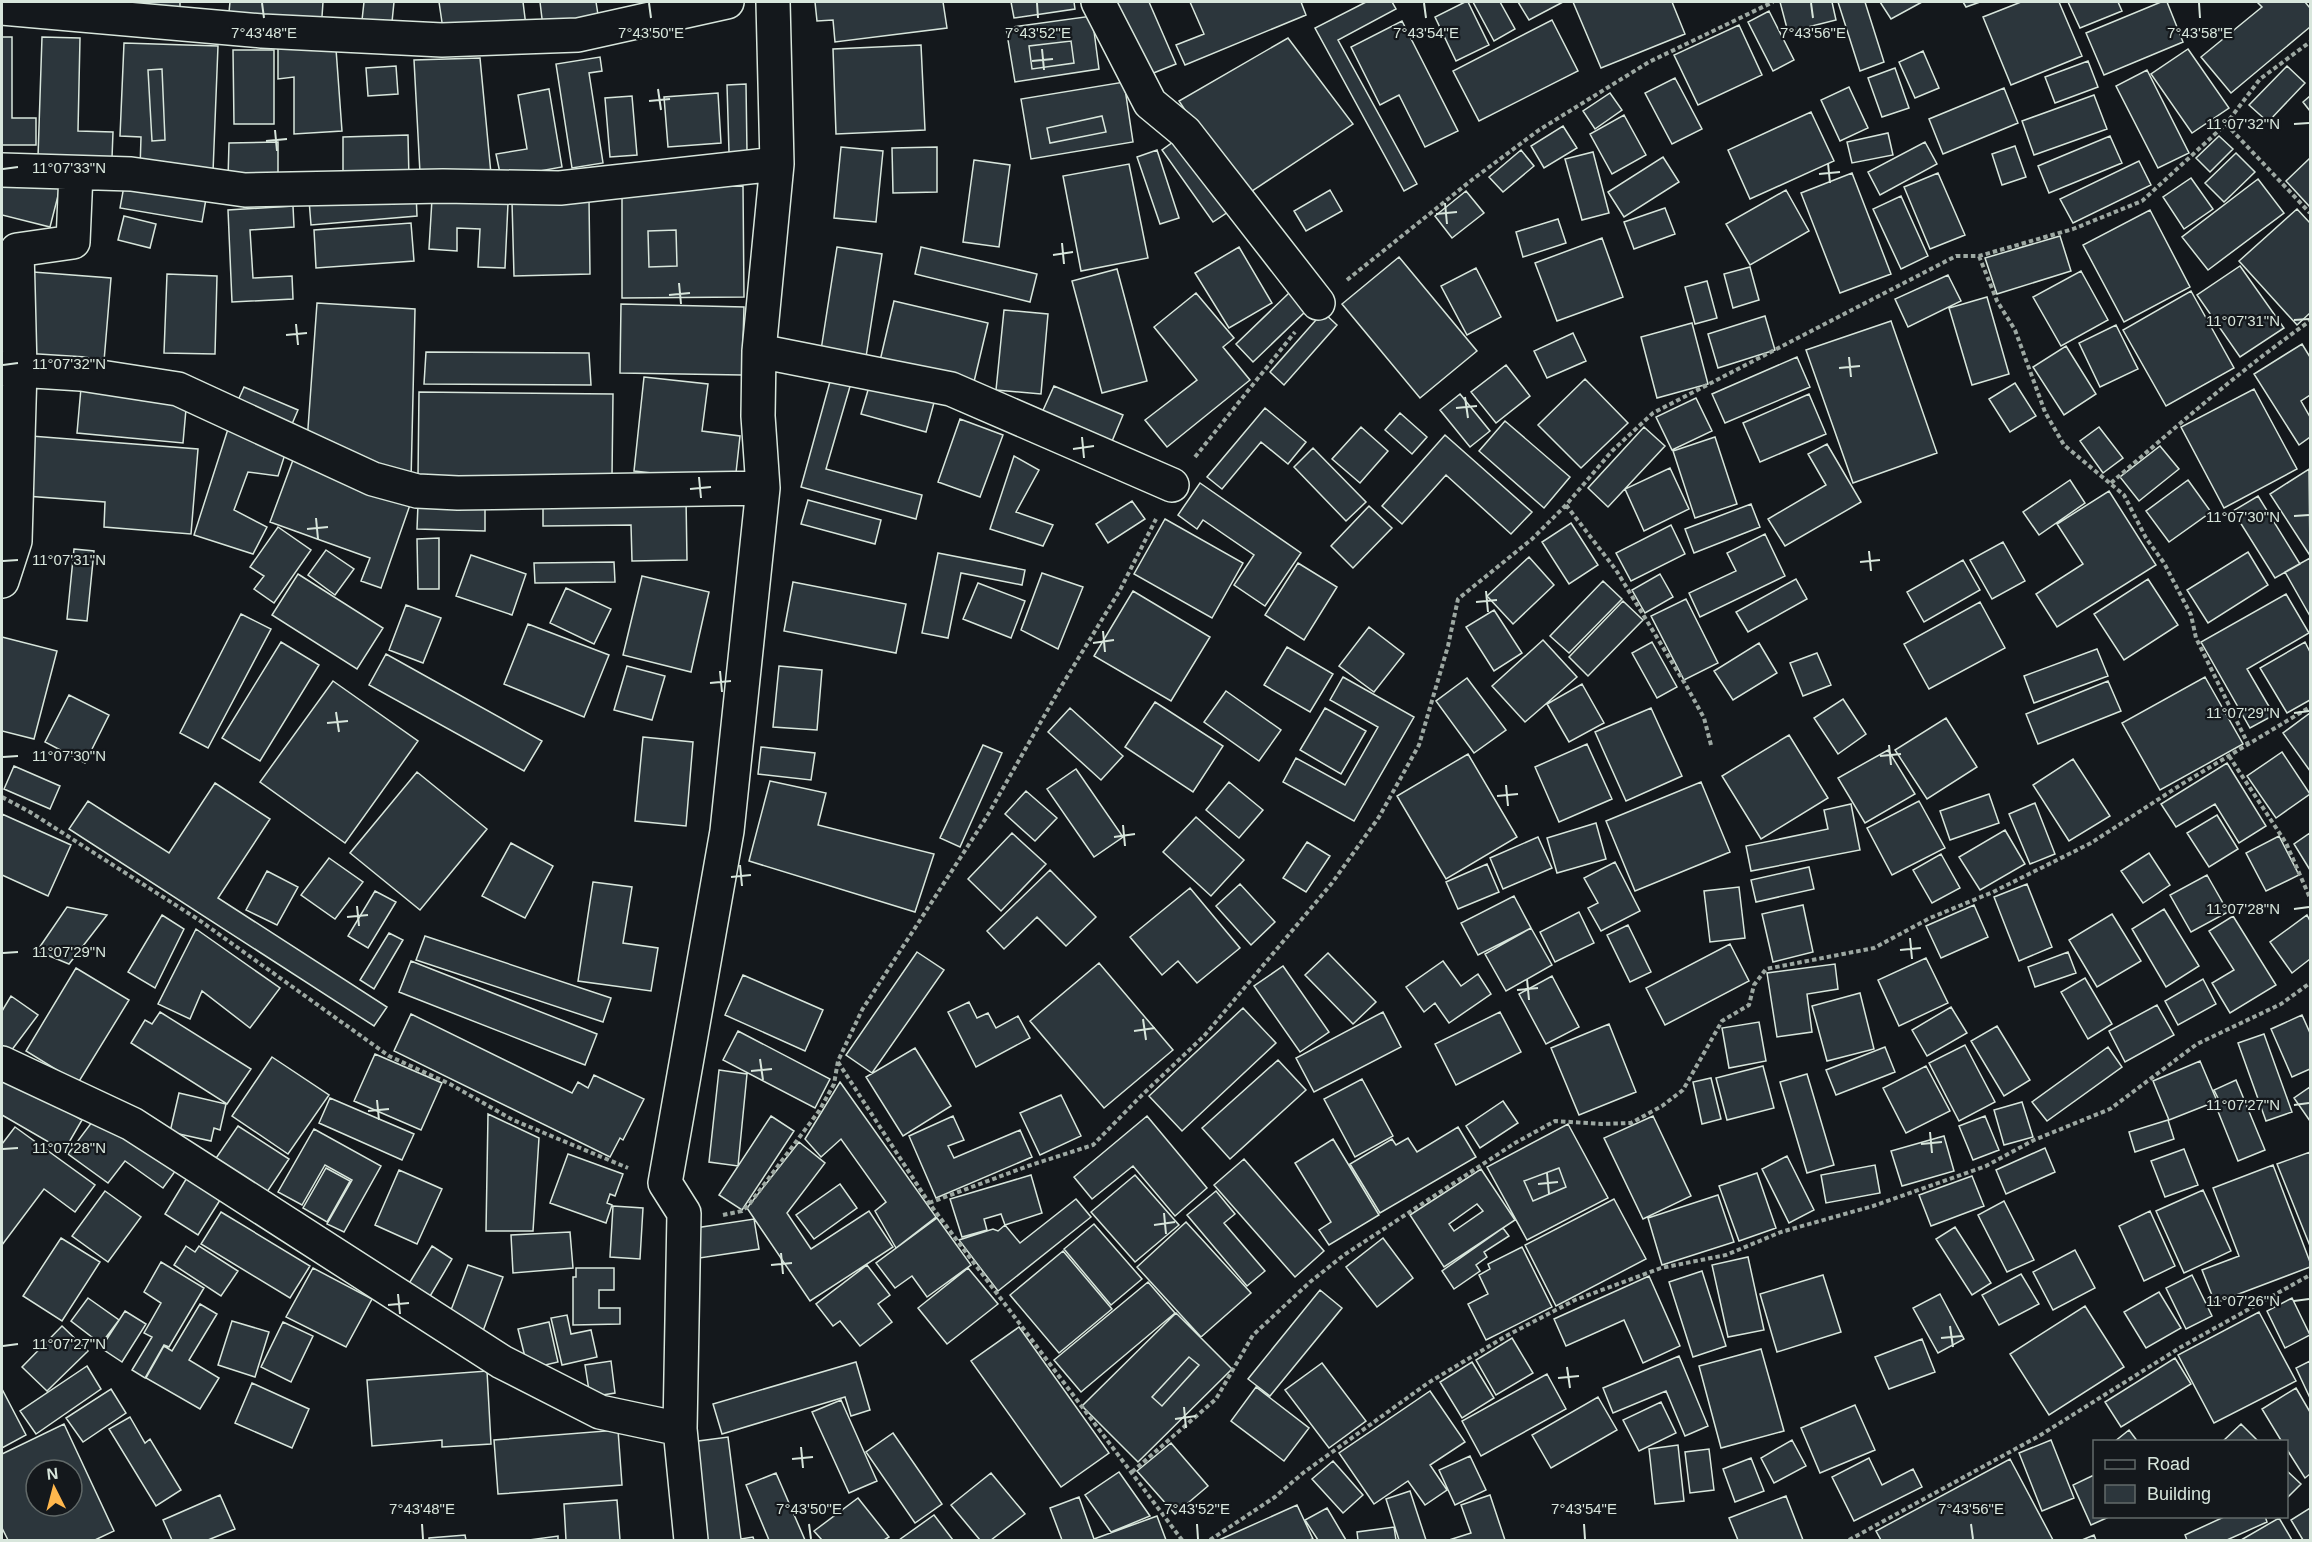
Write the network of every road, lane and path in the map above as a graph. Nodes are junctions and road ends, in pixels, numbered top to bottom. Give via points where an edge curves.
1 (727, 2) edge
2 (773, 2) edge
3 (1098, 2) edge
4 (1773, 2) edge
5 (2, 8) edge
6 (2310, 42) edge
7 (2226, 124) junction
8 (777, 164) junction
9 (2, 170) edge
10 (76, 173) junction
11 (2310, 213) edge
12 (1979, 256) junction
13 (1318, 303) junction
14 (2310, 321) edge
15 (759, 351) junction
16 (11, 369) edge
17 (2111, 483) junction
18 (1172, 485) junction
19 (763, 488) junction
20 (1566, 505) junction
21 (2, 581) edge
22 (2310, 707) edge
23 (2248, 744) junction
24 (1711, 745) dead end
25 (2229, 756) junction
26 (2, 796) edge
27 (2310, 898) edge
28 (2310, 983) edge
29 (838, 1061) junction
30 (2, 1063) edge
31 (665, 1183) junction
32 (929, 1203) junction
33 (684, 1213) junction
34 (2310, 1275) edge
35 (680, 1430) junction
36 (1132, 1472) junction
37 (691, 1540) edge
38 (1182, 1540) edge
39 (1210, 1540) edge
40 (1849, 1540) edge

1 - 5 street via 578,35 442,40 262,31
2 - 8 street
3 - 13 street via 1150,103 1185,132
4 - 13 path via 1649,62 1539,130
6 - 7 path via 2260,79
7 - 11 path
7 - 12 path via 2142,201 2073,229
8 - 10 street via 560,188 245,190 131,174
8 - 15 street
9 - 10 street
10 - 16 street via 73,242 17,250
12 - 17 path via 1997,301 2015,330 2044,412 2064,445
12 - 20 path via 1956,256 1653,413 1612,451
13 - 18 path
14 - 17 path via 2205,402
15 - 18 street via 951,389
15 - 19 street
16 - 19 street via 81,374 178,389 373,479 417,491
16 - 21 street via 15,541
17 - 23 path via 2124,495 2170,573 2191,615 2196,638
18 - 29 path via 1120,590 986,818 862,1010
19 - 31 street via 727,831
20 - 24 path via 1616,570 1687,687 1704,718
20 - 32 path via 1532,539 1458,599 1419,745 1379,817 1332,883 1204,1036 1093,1145
22 - 23 path
23 - 25 path
25 - 27 path via 2286,843
25 - 36 path via 2091,843 1874,948 1766,969 1754,985 1749,1005 1722,1021 1683,1090 1631,1123 1555,1122 1515,1143 1344,1254 1253,1335 1216,1399
26 - 31 path via 199,920 389,1056 450,1084 513,1120
28 - 39 path via 2281,1004 2198,1044 2110,1109 2034,1140 1986,1166 1873,1206 1781,1232 1726,1255 1661,1268 1575,1300 1428,1383 1275,1497
29 - 32 path
29 - 33 path via 834,1084 819,1111 748,1206 742,1211 709,1217
30 - 35 street via 132,1124 502,1362 600,1412
31 - 33 street
32 - 36 path
33 - 35 street
34 - 40 path via 2181,1347 2038,1436
35 - 37 street
36 - 38 path

